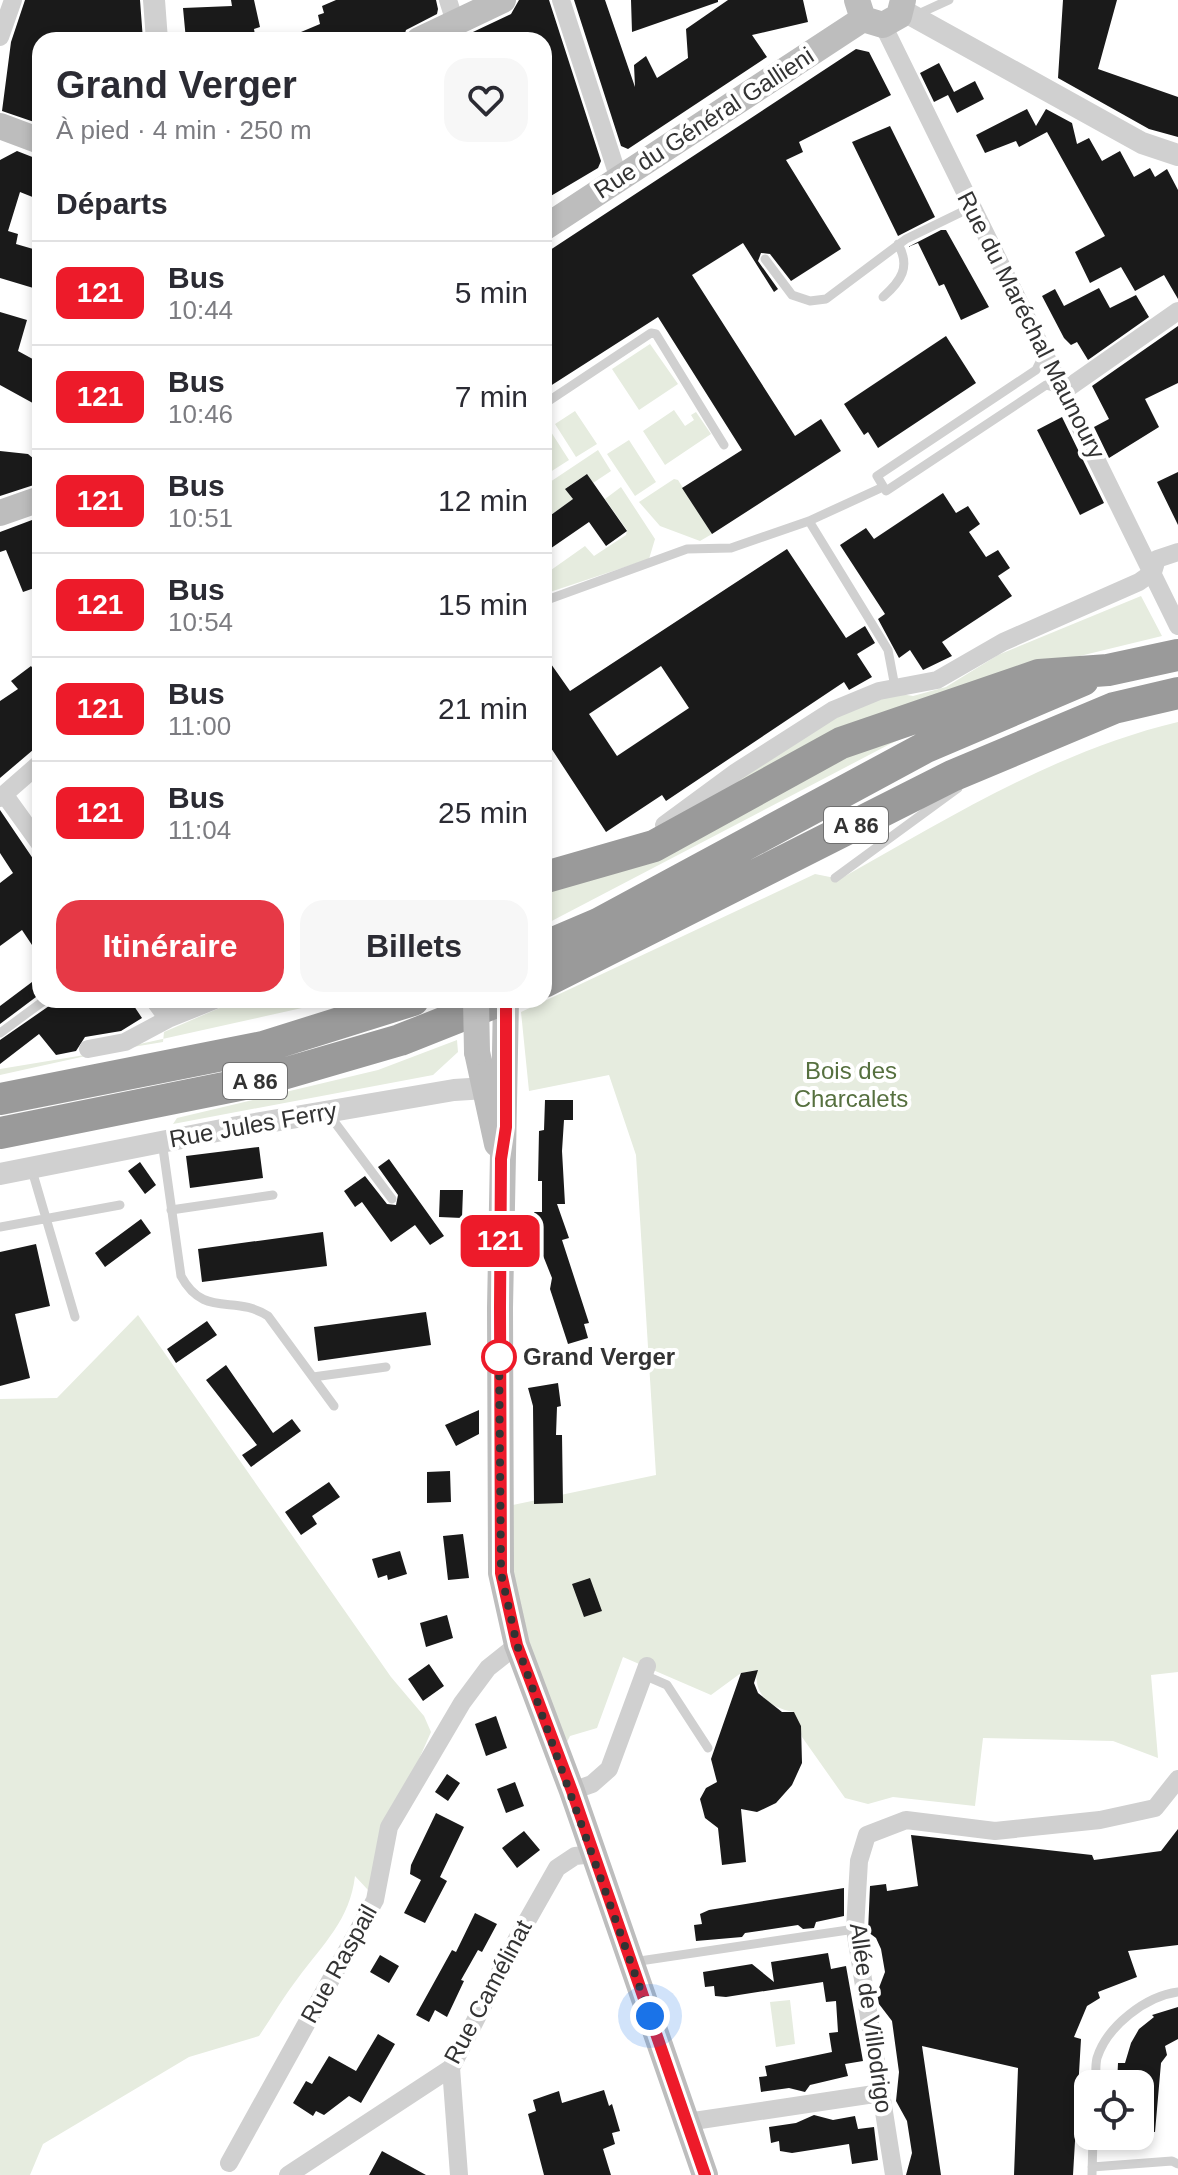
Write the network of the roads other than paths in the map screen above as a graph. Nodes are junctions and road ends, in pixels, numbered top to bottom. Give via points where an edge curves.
1 (13, 0) edge
2 (154, 0) edge
3 (503, 0) edge
4 (561, 0) edge
5 (949, 0) edge
6 (452, 11) edge
7 (887, 12) edge
8 (156, 32) edge
9 (428, 32) edge
10 (0, 37) edge
11 (0, 126) edge
12 (32, 138) edge
13 (1178, 155) edge
14 (619, 179) junction
15 (972, 207) junction
16 (552, 223) edge
17 (898, 244) junction
18 (765, 259) dead end
19 (883, 297) dead end
20 (1178, 311) edge
21 (1045, 351) junction
22 (558, 381) dead end
23 (564, 390) junction
24 (1065, 390) junction
25 (552, 398) edge
26 (724, 445) dead end
27 (883, 487) junction
28 (32, 502) edge
29 (0, 513) edge
30 (809, 521) junction
31 (1178, 552) edge
32 (1153, 572) junction
33 (552, 598) edge
34 (1178, 626) edge
35 (1178, 655) edge
36 (1108, 670) junction
37 (895, 687) junction
38 (1178, 693) edge
39 (991, 759) junction
40 (32, 770) edge
41 (2, 796) edge
42 (32, 834) edge
43 (552, 874) edge
44 (552, 875) edge
45 (835, 878) dead end
46 (552, 944) edge
47 (552, 978) edge
48 (34, 1008) edge
49 (160, 1008) edge
50 (195, 1008) edge
51 (387, 1008) edge
52 (476, 1008) edge
53 (483, 1008) edge
54 (505, 1008) edge
55 (168, 1019) junction
56 (0, 1033) edge
57 (88, 1049) dead end
58 (495, 1087) junction
59 (0, 1099) edge
60 (327, 1112) junction
61 (0, 1133) edge
62 (162, 1141) junction
63 (31, 1167) junction
64 (0, 1174) edge
65 (273, 1195) dead end
66 (392, 1199) dead end
67 (120, 1205) dead end
68 (171, 1210) junction
69 (45, 1218) junction
70 (0, 1227) edge
71 (75, 1317) dead end
72 (386, 1367) dead end
73 (313, 1377) junction
74 (334, 1406) dead end
75 (517, 1645) junction
76 (645, 1671) joint
77 (708, 1748) dead end
78 (1178, 1779) edge
79 (572, 1791) junction
80 (594, 1854) junction
81 (855, 1929) junction
82 (632, 1963) junction
83 (1178, 1992) edge
84 (451, 2068) junction
85 (1097, 2070) edge
86 (881, 2093) junction
87 (687, 2122) junction
88 (1093, 2150) edge
89 (229, 2163) dead end
90 (1178, 2164) edge
91 (1092, 2171) edge
92 (288, 2175) edge
93 (459, 2175) edge
94 (705, 2175) edge
95 (894, 2175) edge

1 - 10 street
2 - 8 street
3 - 6 main road
4 - 14 street
5 - 7 lane
6 - 9 main road
7 - 13 street via 1142,143
7 - 14 main road, Rue du Général Gallieni
7 - 15 street, Rue du Maréchal Maunoury
11 - 12 main road
14 - 16 main road, Rue du Général Gallieni
15 - 17 lane
15 - 21 street, Rue du Maréchal Maunoury
17 - 18 lane via 819,300 792,295
17 - 19 lane via 905,270
20 - 24 street
21 - 24 street, Rue du Maréchal Maunoury
21 - 27 lane via 1036,370 877,476
22 - 23 lane
23 - 25 lane
23 - 26 lane via 656,334
24 - 27 lane via 1046,385 886,491
24 - 32 street, Rue du Maréchal Maunoury
27 - 30 lane
28 - 29 main road
30 - 33 lane via 731,548 687,549
30 - 37 lane via 888,650
31 - 32 street via 1157,559
32 - 34 street, Rue du Maréchal Maunoury
32 - 37 street via 1003,642 937,680
35 - 36 highway, A 86
36 - 44 highway via 1039,675 841,743 654,846
36 - 46 highway, A 86 via 926,747 598,924
37 - 43 street via 833,710 653,833
38 - 39 highway, A 86 via 1114,708
39 - 45 lane via 944,801
39 - 47 highway, A 86
40 - 41 street
41 - 42 street
48 - 56 lane
49 - 55 street
50 - 55 street
51 - 59 highway, A 86 via 263,1047
52 - 58 main road, bridge via 477,1052
53 - 61 highway, A 86 via 400,1040 259,1081
54 - 58 main road via 508,1053
55 - 57 street via 125,1042
58 - 60 street, Rue Jules Ferry
58 - 75 main road via 501,1159 498,1508 501,1573
60 - 62 street, Rue Jules Ferry
60 - 66 lane
62 - 63 street, Rue Jules Ferry
62 - 68 lane
63 - 64 street, Rue Jules Ferry
63 - 69 lane
65 - 68 lane
67 - 69 lane
68 - 73 lane via 181,1276 191,1294 216,1305 254,1306 268,1316
69 - 70 lane
69 - 71 lane
72 - 73 lane
73 - 74 lane
75 - 79 main road
75 - 89 street, Rue Raspail via 488,1668 462,1703 389,1827 375,1900
76 - 77 lane via 667,1685
76 - 79 street via 609,1769 592,1784
78 - 81 street, Allée de Villodrigo via 1155,1808 1100,1820 995,1831 906,1820 867,1835 859,1861
79 - 80 main road
80 - 82 main road
80 - 84 street, Rue Camélinat via 575,1856 557,1868
81 - 82 lane
81 - 86 street, Allée de Villodrigo
82 - 87 main road
83 - 85 lane via 1121,2020 1097,2058
84 - 92 street, Rue Camélinat
84 - 93 street
86 - 87 street
86 - 95 street, Allée de Villodrigo
87 - 94 main road
88 - 91 lane
90 - 91 lane

